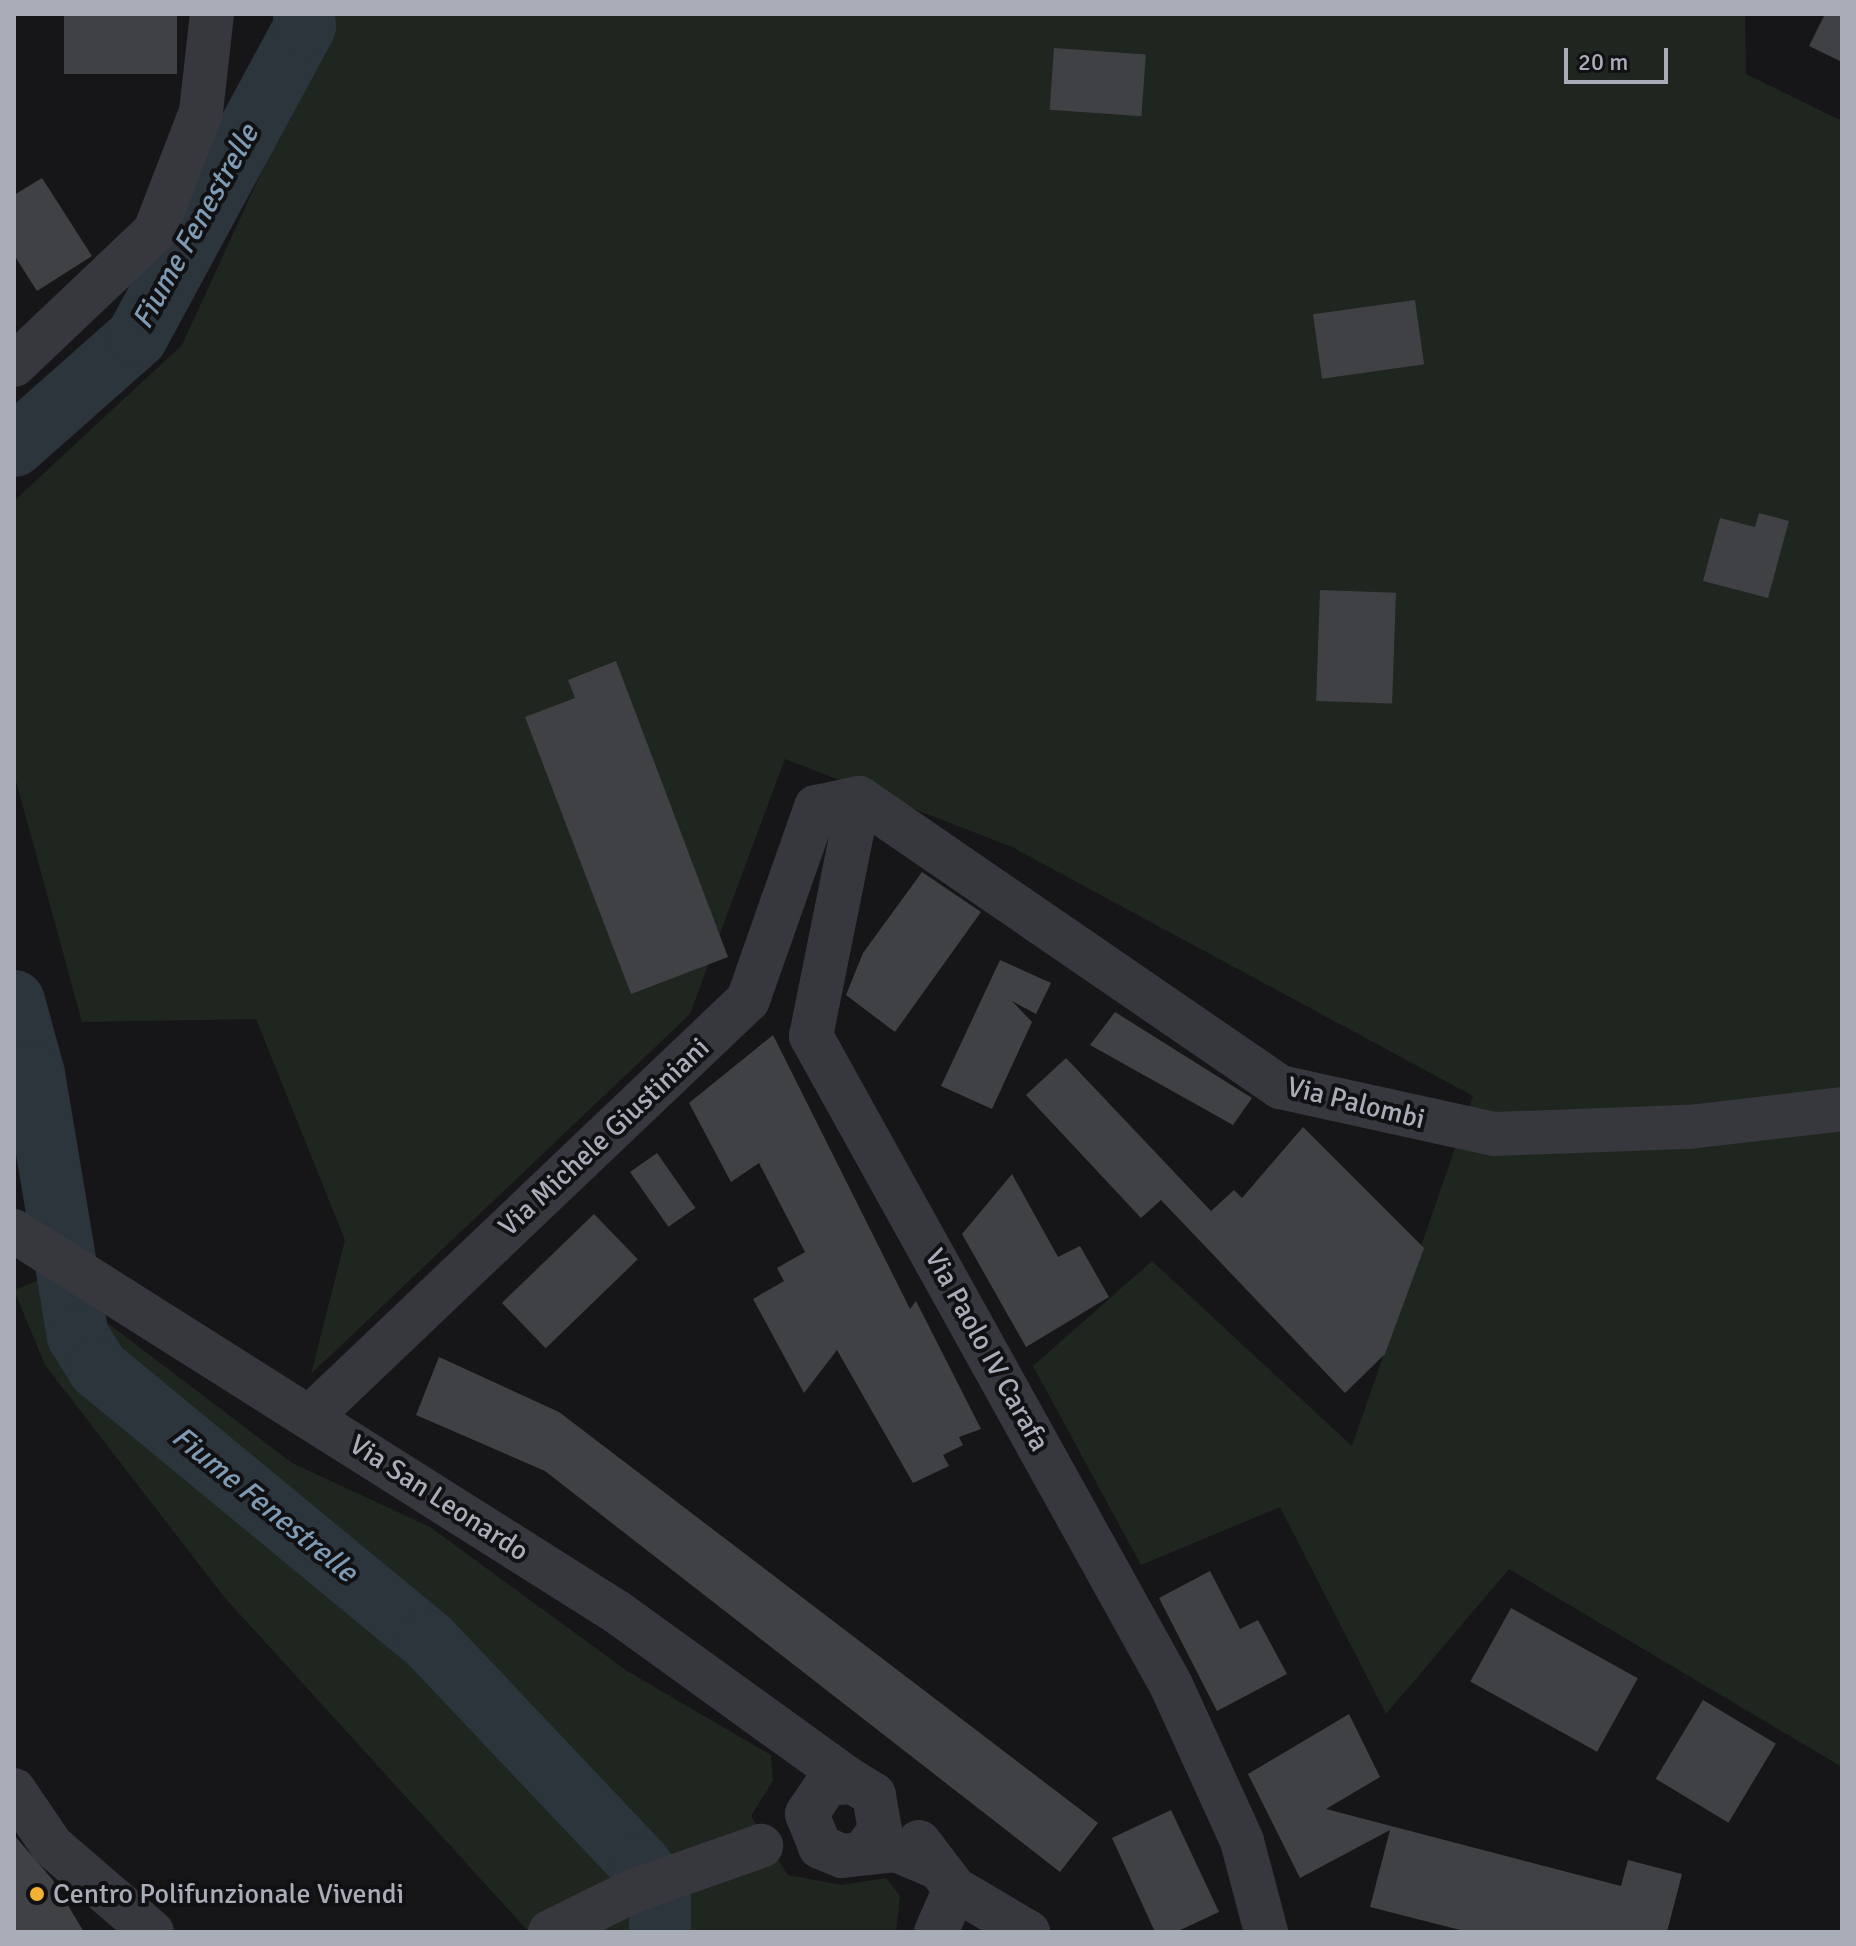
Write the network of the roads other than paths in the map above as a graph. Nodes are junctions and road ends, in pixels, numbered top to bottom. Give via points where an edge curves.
1 (212, 14) edge
2 (14, 365) edge
3 (859, 798) junction
4 (1842, 1109) edge
5 (14, 1231) edge
6 (312, 1415) junction
7 (783, 1733) junction
8 (863, 1788) junction
9 (14, 1790) edge
10 (808, 1808) junction
11 (756, 1848) junction
12 (848, 1851) junction
13 (944, 1877) junction
14 (152, 1932) edge
15 (550, 1932) edge
16 (936, 1932) edge
17 (1028, 1932) edge
18 (1266, 1932) edge

1 - 2 street via 201,112 155,231
3 - 4 street, Via Palombi via 1280,1087 1494,1134 1689,1127
3 - 6 street, Via Michele Giustiniani via 816,807 748,1000
3 - 18 street, Via Paolo IV Carafa via 811,1036 1171,1685 1242,1841
5 - 6 street, Via San Leonardo
6 - 7 street, Via San Leonardo via 617,1612
7 - 8 street, Via San Leonardo
7 - 10 street
8 - 10 street via 827,1784
8 - 12 street via 880,1830
8 - 13 street, Via San Leonardo via 908,1823
9 - 14 street via 52,1846
10 - 11 street
10 - 12 street via 812,1838
11 - 12 street
11 - 15 street via 633,1891
12 - 13 street via 896,1850
13 - 16 street
13 - 17 street

